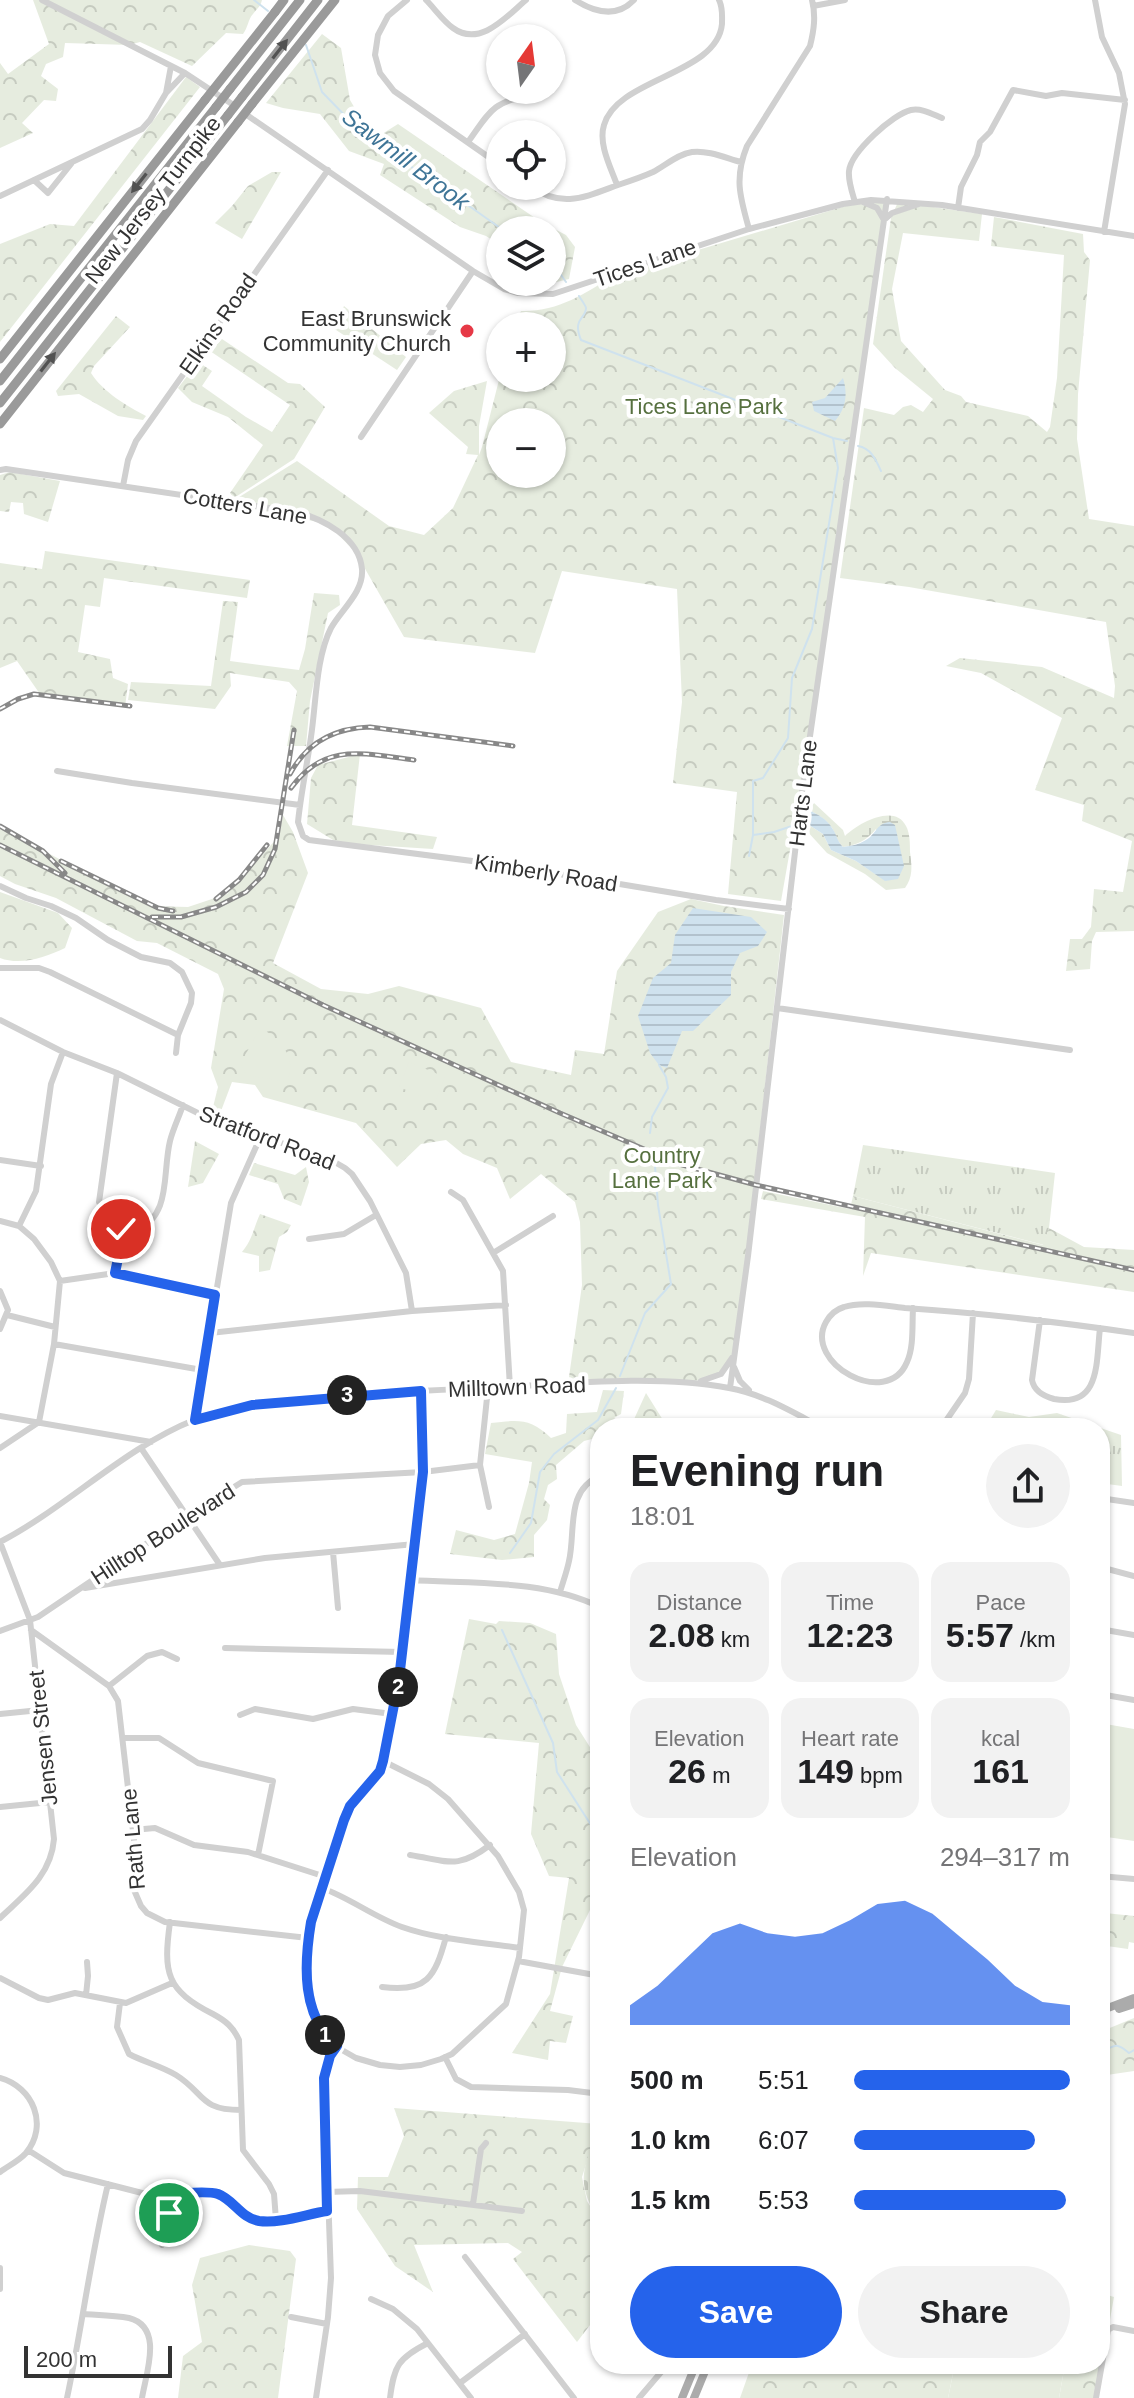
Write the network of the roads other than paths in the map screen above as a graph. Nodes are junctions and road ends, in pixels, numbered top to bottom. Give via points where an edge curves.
1 (42, 0) edge
2 (284, 0) edge
3 (300, 0) edge
4 (318, 0) edge
5 (335, 0) edge
6 (407, 0) edge
7 (426, 0) edge
8 (526, 0) edge
9 (575, 0) edge
10 (634, 0) edge
11 (719, 0) edge
12 (845, 0) edge
13 (1095, 0) edge
14 (812, 3) edge
15 (171, 66) junction
16 (185, 73) junction
17 (166, 93) junction
18 (1125, 100) junction
19 (501, 104) edge
20 (942, 118) dead end
21 (468, 142) junction
22 (486, 155) edge
23 (73, 162) junction
24 (741, 162) junction
25 (328, 170) junction
26 (34, 180) junction
27 (617, 185) junction
28 (0, 196) edge
29 (566, 199) edge
30 (887, 199) junction
31 (858, 201) junction
32 (922, 203) junction
33 (958, 208) junction
34 (884, 220) junction
35 (749, 229) junction
36 (1104, 232) junction
37 (1134, 236) edge
38 (473, 271) junction
39 (0, 359) edge
40 (0, 381) edge
41 (0, 403) edge
42 (0, 424) edge
43 (361, 437) dead end
44 (0, 470) edge
45 (123, 486) junction
46 (57, 771) dead end
47 (300, 805) junction
48 (303, 836) joint
49 (0, 886) edge
50 (789, 909) junction
51 (0, 968) edge
52 (777, 1008) junction
53 (0, 1020) edge
54 (178, 1035) junction
55 (1070, 1050) dead end
56 (63, 1052) junction
57 (176, 1053) dead end
58 (117, 1073) junction
59 (183, 1105) junction
60 (260, 1138) junction
61 (0, 1160) edge
62 (41, 1166) junction
63 (451, 1192) dead end
64 (376, 1215) junction
65 (553, 1216) dead end
66 (0, 1221) edge
67 (19, 1226) junction
68 (124, 1229) junction
69 (309, 1239) dead end
70 (493, 1253) junction
71 (115, 1273) junction
72 (60, 1281) junction
73 (0, 1291) edge
74 (215, 1295) junction
75 (506, 1305) junction
76 (913, 1308) junction
77 (412, 1311) junction
78 (973, 1313) junction
79 (7, 1315) junction
80 (1040, 1320) junction
81 (55, 1327) junction
82 (1100, 1328) junction
83 (0, 1329) edge
84 (210, 1333) junction
85 (1134, 1333) edge
86 (54, 1344) junction
87 (736, 1347) junction
88 (734, 1363) junction
89 (202, 1370) junction
90 (692, 1382) junction
91 (510, 1387) junction
92 (488, 1388) junction
93 (730, 1388) junction
94 (421, 1391) junction
95 (758, 1395) junction
96 (0, 1416) edge
97 (803, 1418) edge
98 (948, 1418) edge
99 (195, 1420) junction
100 (39, 1422) junction
101 (151, 1442) junction
102 (0, 1448) edge
103 (141, 1448) junction
104 (480, 1465) junction
105 (423, 1472) junction
106 (590, 1480) edge
107 (1110, 1499) edge
108 (1134, 1503) edge
109 (489, 1507) dead end
110 (186, 1517) junction
111 (0, 1542) edge
112 (415, 1544) junction
113 (333, 1552) junction
114 (220, 1565) junction
115 (110, 1568) junction
116 (1110, 1570) edge
117 (1134, 1576) edge
118 (410, 1580) junction
119 (116, 1583) junction
120 (80, 1589) junction
121 (560, 1592) junction
122 (590, 1603) edge
123 (338, 1608) dead end
124 (30, 1620) junction
125 (31, 1630) junction
126 (0, 1631) edge
127 (1110, 1631) edge
128 (1134, 1635) edge
129 (225, 1648) dead end
130 (402, 1652) junction
131 (177, 1659) dead end
132 (109, 1686) junction
133 (1110, 1696) edge
134 (1134, 1700) edge
135 (40, 1710) junction
136 (0, 1714) edge
137 (392, 1714) junction
138 (240, 1715) dead end
139 (123, 1738) junction
140 (383, 1761) junction
141 (50, 1802) junction
142 (0, 1807) edge
143 (133, 1830) junction
144 (490, 1845) junction
145 (258, 1855) junction
146 (410, 1855) dead end
147 (326, 1877) junction
148 (1110, 1877) edge
149 (1134, 1879) edge
150 (322, 1888) junction
151 (0, 1918) edge
152 (170, 1922) junction
153 (446, 1937) junction
154 (308, 1938) junction
155 (520, 1948) junction
156 (518, 1961) junction
157 (87, 1962) dead end
158 (590, 1974) edge
159 (0, 1978) edge
160 (172, 1983) junction
161 (382, 1987) dead end
162 (86, 1995) junction
163 (1134, 1998) edge
164 (120, 2003) junction
165 (1134, 2004) edge
166 (1110, 2009) edge
167 (1110, 2011) edge
168 (337, 2046) junction
169 (445, 2057) junction
170 (0, 2078) edge
171 (590, 2093) edge
172 (241, 2110) junction
173 (486, 2143) dead end
174 (28, 2150) junction
175 (0, 2172) edge
176 (108, 2184) junction
177 (326, 2192) junction
178 (168, 2194) junction
179 (473, 2204) junction
180 (327, 2211) junction
181 (522, 2211) dead end
182 (276, 2220) junction
183 (162, 2245) dead end
184 (465, 2257) dead end
185 (0, 2268) edge
186 (0, 2289) edge
187 (371, 2299) dead end
188 (84, 2314) junction
189 (291, 2317) dead end
190 (327, 2324) junction
191 (1110, 2329) edge
192 (1134, 2331) edge
193 (525, 2334) junction
194 (428, 2343) junction
195 (659, 2374) edge
196 (691, 2374) edge
197 (704, 2374) edge
198 (1100, 2374) edge
199 (460, 2383) junction
200 (67, 2398) edge
201 (142, 2398) edge
202 (316, 2398) edge
203 (390, 2398) edge
204 (471, 2398) edge
205 (574, 2398) edge
206 (639, 2398) edge
207 (682, 2398) edge
208 (694, 2398) edge
209 (1096, 2398) edge

1 - 15 street, Tices Lane
2 -> 39 highway, New Jersey Turnpike, bridge
3 - 40 highway, New Jersey Turnpike, bridge
41 -> 4 highway, New Jersey Turnpike, bridge
42 -> 5 highway, New Jersey Turnpike, bridge
6 - 21 street via 382,25 376,65 394,91
7 - 8 street via 456,30 476,34 496,26
9 - 10 street via 605,13 624,9
11 - 27 street via 722,28 716,44 616,107 604,125 603,144
12 - 14 street
13 - 18 street
14 - 24 street via 810,46
15 - 16 street, Tices Lane
15 - 17 street
16 - 17 street
16 - 25 street, Tices Lane
17 - 23 street via 142,129
18 - 33 street via 1013,90 980,142
18 - 36 street
19 - 21 street
20 - 31 street via 910,110 857,152 849,168
21 - 22 street
23 - 26 street
23 - 26 street via 48,193
24 - 27 street via 693,152
24 - 35 street via 738,187
25 - 38 street, Tices Lane
25 - 45 street, Elkins Road via 136,441
26 - 28 street
27 - 29 street
30 - 31 street, Tices Lane
30 - 32 street, Tices Lane
30 - 34 street, Harts Lane
31 - 34 street via 877,208
31 - 35 street, Tices Lane
32 - 33 street, Tices Lane
32 - 34 street
33 - 36 street, Tices Lane
34 - 50 street, Harts Lane
35 - 38 street, Tices Lane via 553,294 504,289
36 - 37 street, Tices Lane
38 - 43 street
44 - 45 street, Cotters Lane
45 - 47 street, Cotters Lane via 312,516 339,532 354,550 361,580 325,641
46 - 47 street
47 - 48 street, Cotters Lane
48 - 50 street, Kimberly Road via 318,843 511,866
49 - 54 street via 182,972 192,993
50 - 52 street, Harts Lane
51 - 54 street via 50,972
52 - 55 street
52 - 87 street, Harts Lane
53 - 56 street, Stratford Road
54 - 57 street
56 - 58 street, Stratford Road
56 - 62 street via 51,1084
58 - 59 street, Stratford Road
58 - 68 street via 99,1202 110,1225
59 - 60 street, Stratford Road
59 - 68 street via 170,1140 154,1220 136,1231
60 - 64 street, Stratford Road via 337,1163 352,1174
60 - 74 street via 231,1203
61 - 62 street
62 - 67 street
63 - 70 street via 463,1200
64 - 69 street via 344,1234
64 - 77 street, Stratford Road via 406,1273
65 - 70 street
66 - 67 street
67 - 72 street via 43,1251
68 - 71 street
70 - 75 street via 503,1271
71 - 72 street
71 - 74 street
72 - 81 street
73 - 79 street
74 - 84 street
75 - 77 street
75 - 91 street
76 - 76 street via 906,1365 889,1381 861,1380 832,1363 824,1351 826,1321 844,1307
76 - 78 street
77 - 84 street
78 - 80 street
78 - 98 street via 969,1379
79 - 81 street
79 - 83 street
80 - 82 street
80 - 82 street via 1034,1386 1060,1400 1076,1400 1089,1391
81 - 86 street
82 - 85 street
84 - 89 street
86 - 89 street
86 - 100 street
87 - 88 street, Harts Lane
87 - 90 street via 721,1374
88 - 93 street, Harts Lane
88 - 95 street via 743,1386
89 - 99 street
90 - 91 street, Milltown Road
90 - 93 street, Milltown Road
91 - 92 street, Milltown Road
92 - 94 street, Milltown Road
92 - 104 street
93 - 95 street, Milltown Road
94 - 99 street, Milltown Road via 252,1405
94 - 105 street
95 - 97 street, Milltown Road
96 - 100 street
99 - 101 street, Milltown Road
100 - 101 street
100 - 102 street
101 - 103 street, Milltown Road
103 - 110 street
103 - 111 street, Milltown Road
104 - 105 street, Hilltop Boulevard
104 - 109 street
105 - 110 street, Hilltop Boulevard via 242,1482
105 - 112 street
106 - 121 street via 574,1507 570,1560
107 - 108 street
110 - 114 street
110 - 115 street, Hilltop Boulevard
111 - 124 street, Jensen Street
112 - 113 street
112 - 118 street
113 - 114 street
113 - 123 street
114 - 119 street
115 - 119 street
115 - 120 street, Hilltop Boulevard
116 - 117 street
118 - 121 street
118 - 130 street
119 - 120 street
120 - 124 street, Hilltop Boulevard
121 - 122 street
124 - 125 street, Jensen Street
124 - 126 street, Hilltop Boulevard
125 - 132 street
125 - 135 street, Jensen Street
127 - 128 street
129 - 130 street
130 - 137 street
131 - 132 street via 162,1652 147,1656
132 - 139 street, Rath Lane via 118,1701
133 - 134 street
135 - 136 street
135 - 141 street, Jensen Street
137 - 138 street via 353,1709 313,1719 255,1709
137 - 140 street
139 - 143 street, Rath Lane
139 - 145 street via 159,1738 198,1763 273,1781
140 - 144 street via 439,1790
140 - 147 street via 350,1806
141 - 142 street
141 - 151 street, Jensen Street via 54,1839 48,1867
143 - 145 street via 155,1828 194,1845
143 - 152 street, Rath Lane via 136,1898 147,1913
144 - 146 street via 462,1862
144 - 155 street via 519,1892 524,1916
145 - 147 street
147 - 150 street
148 - 149 street
150 - 153 street via 399,1926
150 - 154 street
152 - 154 street
152 - 160 street via 167,1956
153 - 155 street
153 - 161 street via 436,1969 425,1981 404,1989
154 - 168 street via 309,2002
155 - 156 street
156 - 158 street
156 - 169 street via 506,2004
157 - 162 street
159 - 162 street via 48,2000
160 - 164 street
160 - 172 street via 236,2033
162 - 164 street
163 - 166 main road
164 - 172 street via 117,2027 129,2054 174,2074 212,2106
165 - 167 main road
168 - 169 street via 356,2058 390,2067
168 - 177 street via 324,2078
169 - 171 street via 456,2079 471,2087
170 - 174 street via 22,2089 35,2109 37,2127
172 - 182 street via 243,2150 274,2194
173 - 179 street
174 - 175 street
174 - 176 street via 64,2173
176 - 178 street
176 - 188 street
177 - 179 street
177 - 180 street
178 - 182 street via 214,2193 250,2218
178 - 183 street
179 - 181 street
180 - 182 street
180 - 190 street
184 - 193 street
185 - 186 street
187 - 194 street via 393,2309
188 - 200 street
188 - 201 street via 127,2317 148,2331
189 - 190 street
190 - 202 street
191 - 192 street
193 - 199 street
193 - 205 street
194 - 199 street
194 - 203 street via 400,2362
195 - 206 street
196 - 207 main road
197 - 208 main road
198 - 209 street
199 - 204 street

